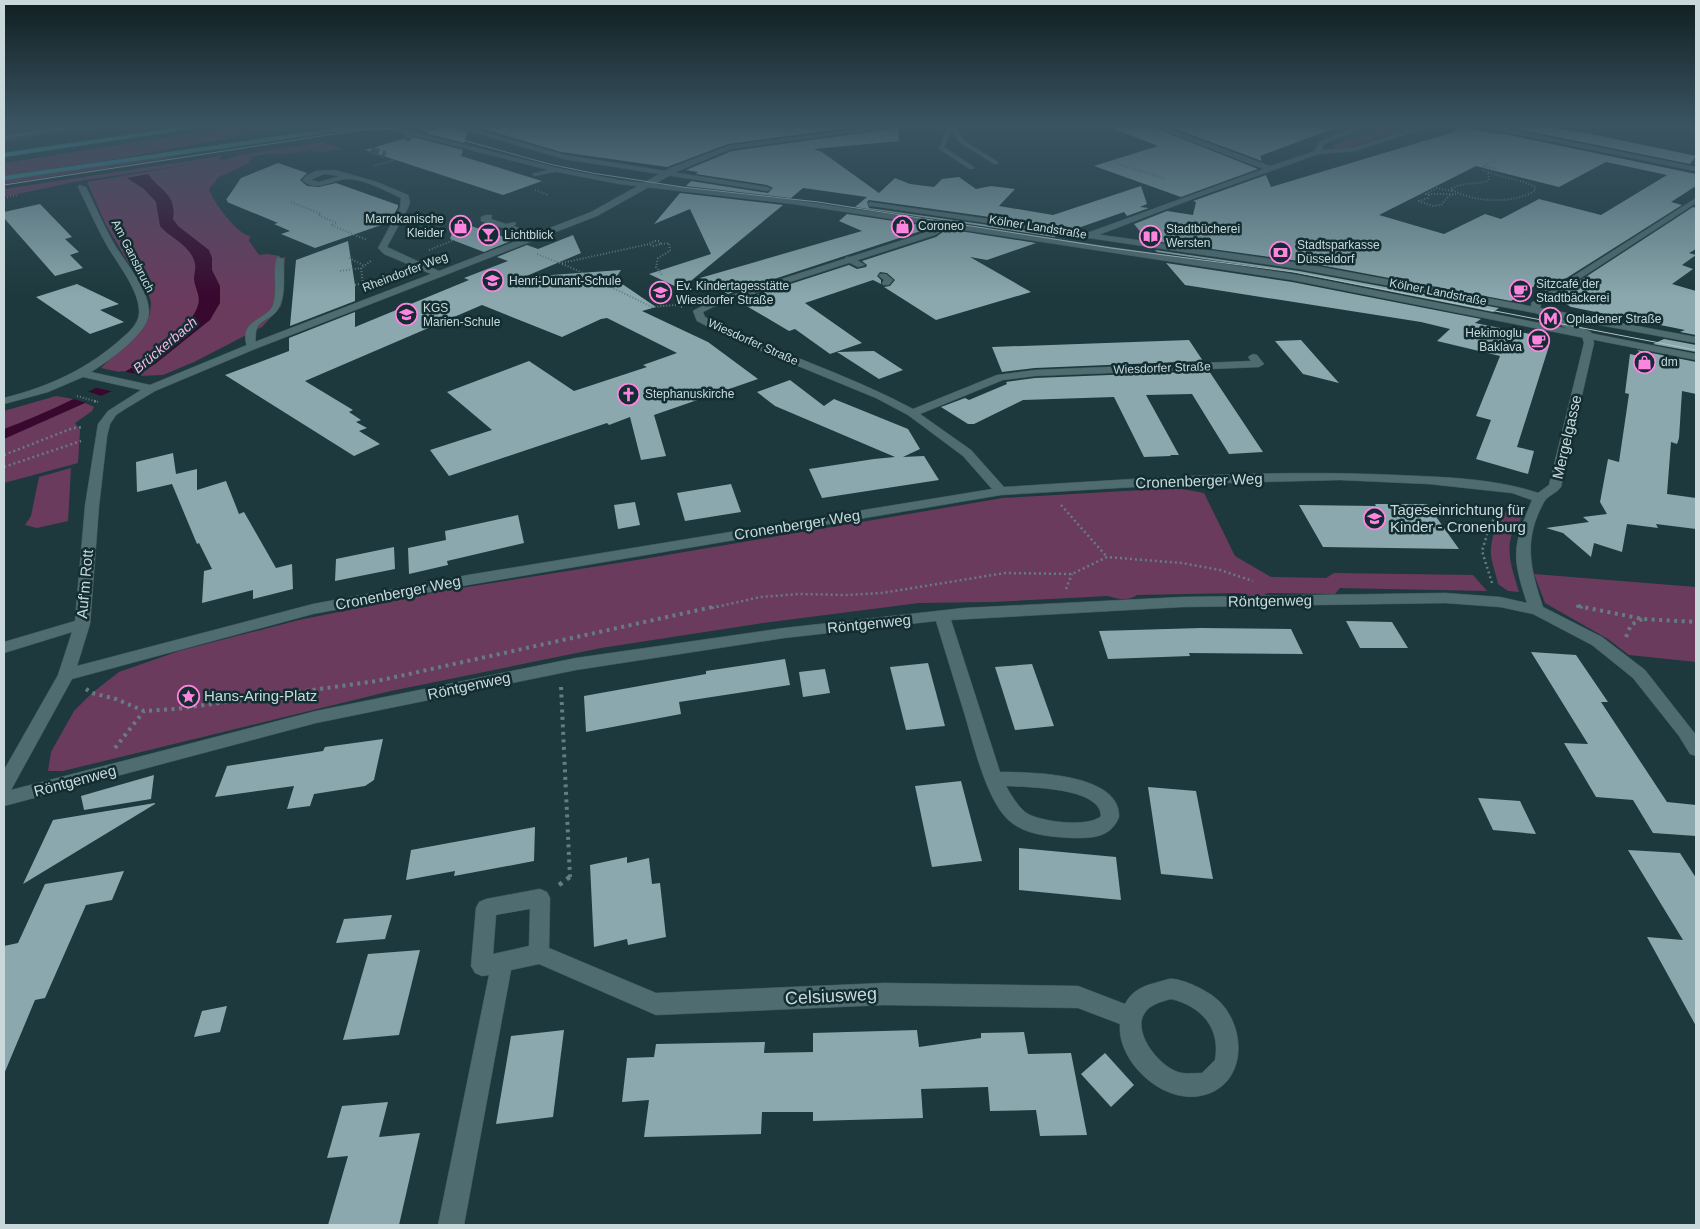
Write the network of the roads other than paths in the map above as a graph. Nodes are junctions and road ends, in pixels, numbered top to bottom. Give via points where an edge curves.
1 (368, 182) edge
2 (624, 182) edge
3 (650, 182) edge
4 (683, 182) edge
5 (721, 182) edge
6 (1233, 182) edge
7 (644, 186) junction
8 (82, 187) dead end
9 (773, 190) dead end
10 (782, 192) dead end
11 (816, 196) dead end
12 (836, 199) dead end
13 (1696, 200) edge
14 (865, 203) dead end
15 (489, 217) dead end
16 (944, 226) junction
17 (537, 236) junction
18 (1090, 236) junction
19 (280, 259) dead end
20 (849, 259) junction
21 (861, 265) dead end
22 (438, 274) junction
23 (1535, 309) junction
24 (1588, 336) junction
25 (1696, 340) edge
26 (251, 346) junction
27 (1253, 357) dead end
28 (1696, 357) edge
29 (86, 374) junction
30 (146, 388) junction
31 (4, 401) edge
32 (912, 413) junction
33 (1001, 492) junction
34 (1539, 498) junction
35 (1537, 610) junction
36 (942, 616) junction
37 (82, 624) junction
38 (4, 647) edge
39 (66, 675) junction
40 (1696, 749) edge
41 (994, 779) junction
42 (4, 786) edge
43 (4, 800) edge
44 (539, 954) junction
45 (502, 962) junction
46 (1131, 1017) junction
47 (451, 1225) edge

1 - 22 street via 405,197 404,209 392,225 382,248
2 - 7 street, Kölner Landstraße
3 - 7 street, Rheindorfer Weg
4 - 10 street
5 - 9 street
6 - 18 street
7 - 16 street, Kölner Landstraße via 793,202
7 - 17 street, Rheindorfer Weg via 594,214
8 - 29 street, Am Gansbruch via 139,293 144,315 140,326
11 - 12 street
13 - 23 street via 1543,298 1536,303
14 - 18 street, Kölner Landstraße
15 - 17 lane via 484,219
16 - 18 street via 965,223 1096,240
16 - 20 street, Wiesdorfer Straße
16 - 24 street, Kölner Landstraße via 1302,279
17 - 22 street, Rheindorfer Weg
18 - 23 street, Kölner Landstraße via 1299,266
19 - 26 lane via 277,305 254,324 250,331
20 - 21 lane
20 - 32 street, Wiesdorfer Straße via 710,305 698,312 701,319 734,336 880,396
22 - 26 street, Rheindorfer Weg
23 - 24 street
23 - 25 street, Kölner Landstraße
24 - 28 street, Kölner Landstraße
24 - 34 street, Mergelgasse via 1556,487
26 - 30 street, Rheindorfer Weg
27 - 32 street, Wiesdorfer Straße via 1259,364 1001,377
29 - 30 street
29 - 31 street, Am Gansbruch
30 - 37 street, Auf'm Rott via 112,413 104,424 92,506
32 - 33 street, Wiesdorfer Straße via 968,453
33 - 34 street, Cronenberger Weg via 1185,480 1340,476 1429,480 1514,489
33 - 39 street, Cronenberger Weg via 488,576 313,609
34 - 35 street, Mergelgasse via 1524,536 1522,552 1526,578
35 - 36 street, Röntgenweg via 1500,602 1445,598 1182,602
35 - 40 street via 1597,641 1639,674
36 - 41 street
36 - 43 street, Röntgenweg via 784,633 560,668 316,717
37 - 38 street
37 - 39 street, Auf'm Rott
39 - 42 street, Auf'm Rott
41 - 41 street via 1010,810 1032,824 1095,830 1106,824 1111,815 1109,805 1084,788 1053,782
44 - 45 street
44 - 45 street via 540,898 486,908 482,966
44 - 46 street, Celsiusweg via 656,1004 884,994 1078,997
45 - 47 street
46 - 46 street via 1134,1046 1156,1073 1187,1085 1202,1084 1215,1078 1224,1068 1228,1040 1222,1024 1213,1011 1186,992 1171,988 1144,995

